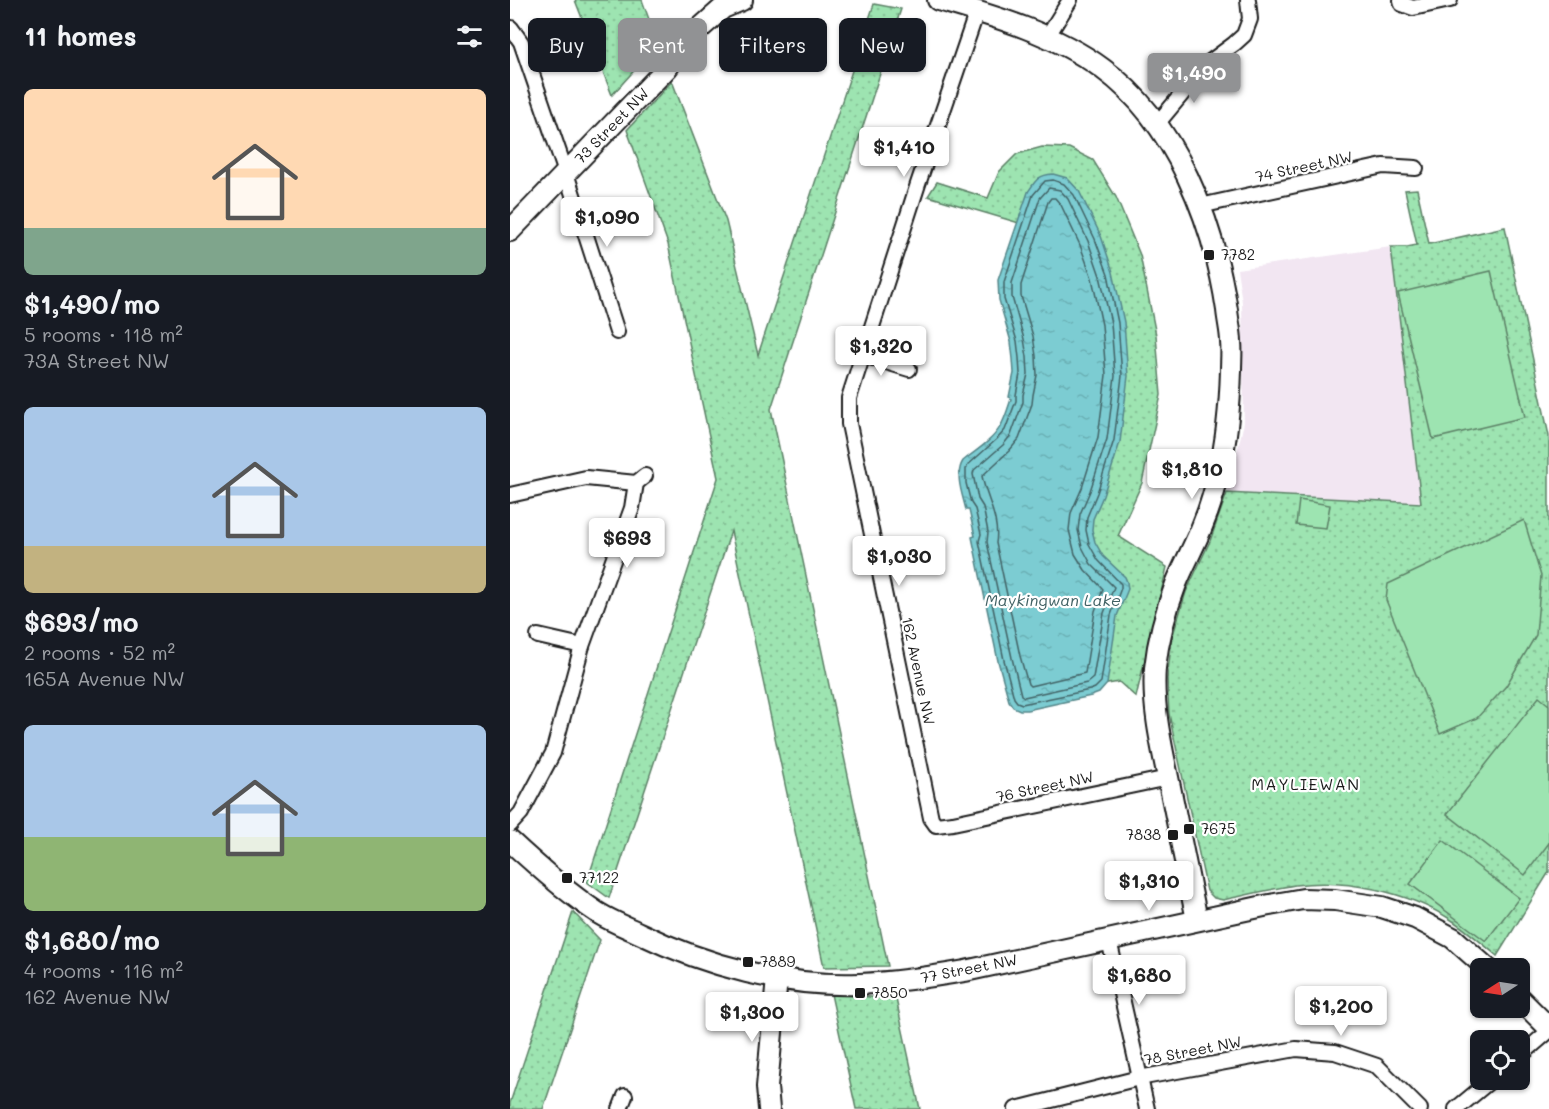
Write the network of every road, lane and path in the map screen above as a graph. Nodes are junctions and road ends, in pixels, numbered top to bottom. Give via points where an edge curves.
1 (742, 0) edge
2 (938, 0) edge
3 (1070, 0) edge
4 (1248, 0) edge
5 (1401, 0) edge
6 (1450, 0) edge
7 (721, 4) edge
8 (977, 11) junction
9 (511, 28) edge
10 (1047, 37) junction
11 (1157, 124) junction
12 (1416, 168) dead end
13 (566, 173) junction
14 (1200, 206) junction
15 (510, 231) edge
16 (617, 332) dead end
17 (863, 355) junction
18 (909, 369) dead end
19 (510, 495) edge
20 (538, 636) dead end
21 (582, 646) junction
22 (1168, 778) junction
23 (931, 818) joint
24 (510, 825) edge
25 (510, 841) edge
26 (1197, 920) junction
27 (1109, 940) junction
28 (1476, 958) edge
29 (777, 978) junction
30 (1530, 1010) edge
31 (1549, 1030) edge
32 (1530, 1047) edge
33 (1139, 1078) junction
34 (1479, 1090) edge
35 (769, 1109) edge
36 (1016, 1109) edge
37 (1147, 1109) edge
38 (1420, 1109) edge
39 (1456, 1109) edge

1 - 7 street, 73 Street NW
2 - 8 street
3 - 10 street
4 - 11 street via 1250,19 1244,35 1207,64
5 - 6 street via 1413,8
7 - 13 street, 73 Street NW via 667,68
8 - 10 street
8 - 17 street, 162 Avenue NW
9 - 13 street via 521,42
10 - 11 street via 1105,70
11 - 14 street
12 - 14 street, 74 Street NW via 1383,166
13 - 15 street, 73 Street NW
13 - 16 street
14 - 22 street via 1224,295 1232,343 1231,382 1224,446 1210,505 1176,585 1158,649 1154,690
17 - 18 street
17 - 23 street, 162 Avenue NW via 849,398 849,424
19 - 21 street via 586,477 640,480
20 - 21 street
21 - 24 street via 553,753 521,813
22 - 23 street, 76 Street NW via 953,823 936,825
22 - 26 street
25 - 29 street, 77 Street NW via 551,879 600,914 696,958
26 - 27 street, 77 Street NW
26 - 28 street, 77 Street NW via 1303,899 1335,900 1382,907 1415,918 1453,938
27 - 29 street, 77 Street NW via 931,977 859,984
27 - 33 street
29 - 35 street via 767,1087
30 - 31 street
31 - 32 street
33 - 36 street, 78 Street NW
33 - 37 street
33 - 38 street, 78 Street NW via 1296,1049 1335,1052 1377,1066
34 - 39 street

